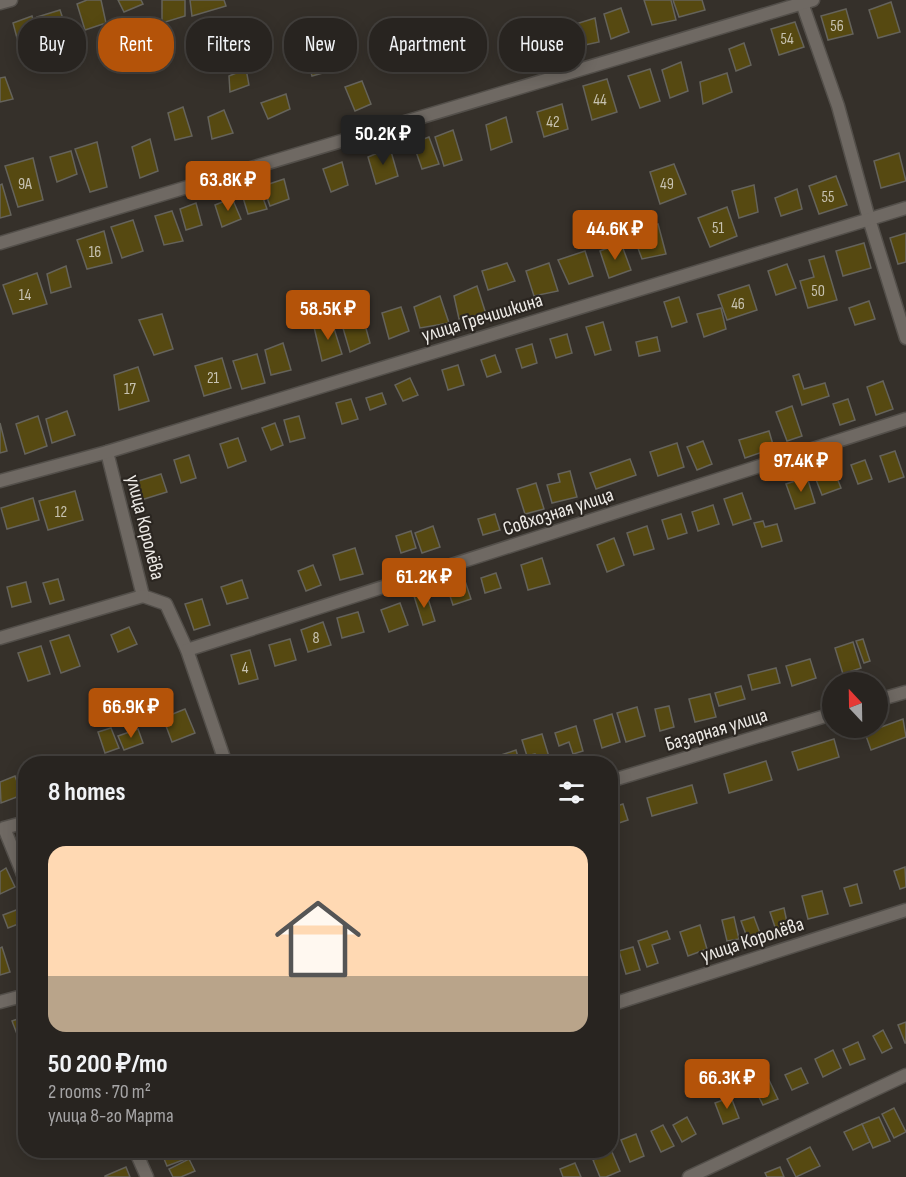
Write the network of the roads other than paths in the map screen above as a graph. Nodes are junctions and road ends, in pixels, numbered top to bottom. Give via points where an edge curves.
1 (11, 0) edge
2 (805, 1) edge
3 (0, 3) edge
4 (906, 208) edge
5 (869, 219) junction
6 (0, 243) edge
7 (906, 338) edge
8 (906, 419) edge
9 (107, 452) junction
10 (0, 481) edge
11 (143, 596) junction
12 (0, 638) edge
13 (187, 651) junction
14 (906, 692) edge
15 (888, 697) edge
16 (822, 717) edge
17 (223, 756) edge
18 (618, 779) edge
19 (18, 824) edge
20 (18, 862) edge
21 (906, 910) edge
22 (18, 996) edge
23 (0, 1002) edge
24 (618, 1002) edge
25 (906, 1075) edge
26 (139, 1158) edge
27 (147, 1177) edge
28 (689, 1177) edge

1 - 3 street
2 - 5 street
2 - 6 street
4 - 5 street, улица Гречишкина
5 - 7 street
5 - 9 street, улица Гречишкина
8 - 13 street, Совхозная улица
9 - 10 street, улица Гречишкина
9 - 11 street, улица Королёва
11 - 12 street
11 - 13 street, улица Королёва via 166,604
13 - 17 street, улица Королёва
14 - 15 street
16 - 18 street, Базарная улица
19 - 20 street via 4,828
21 - 24 street, улица Королёва
22 - 23 street
25 - 28 street
26 - 27 street

